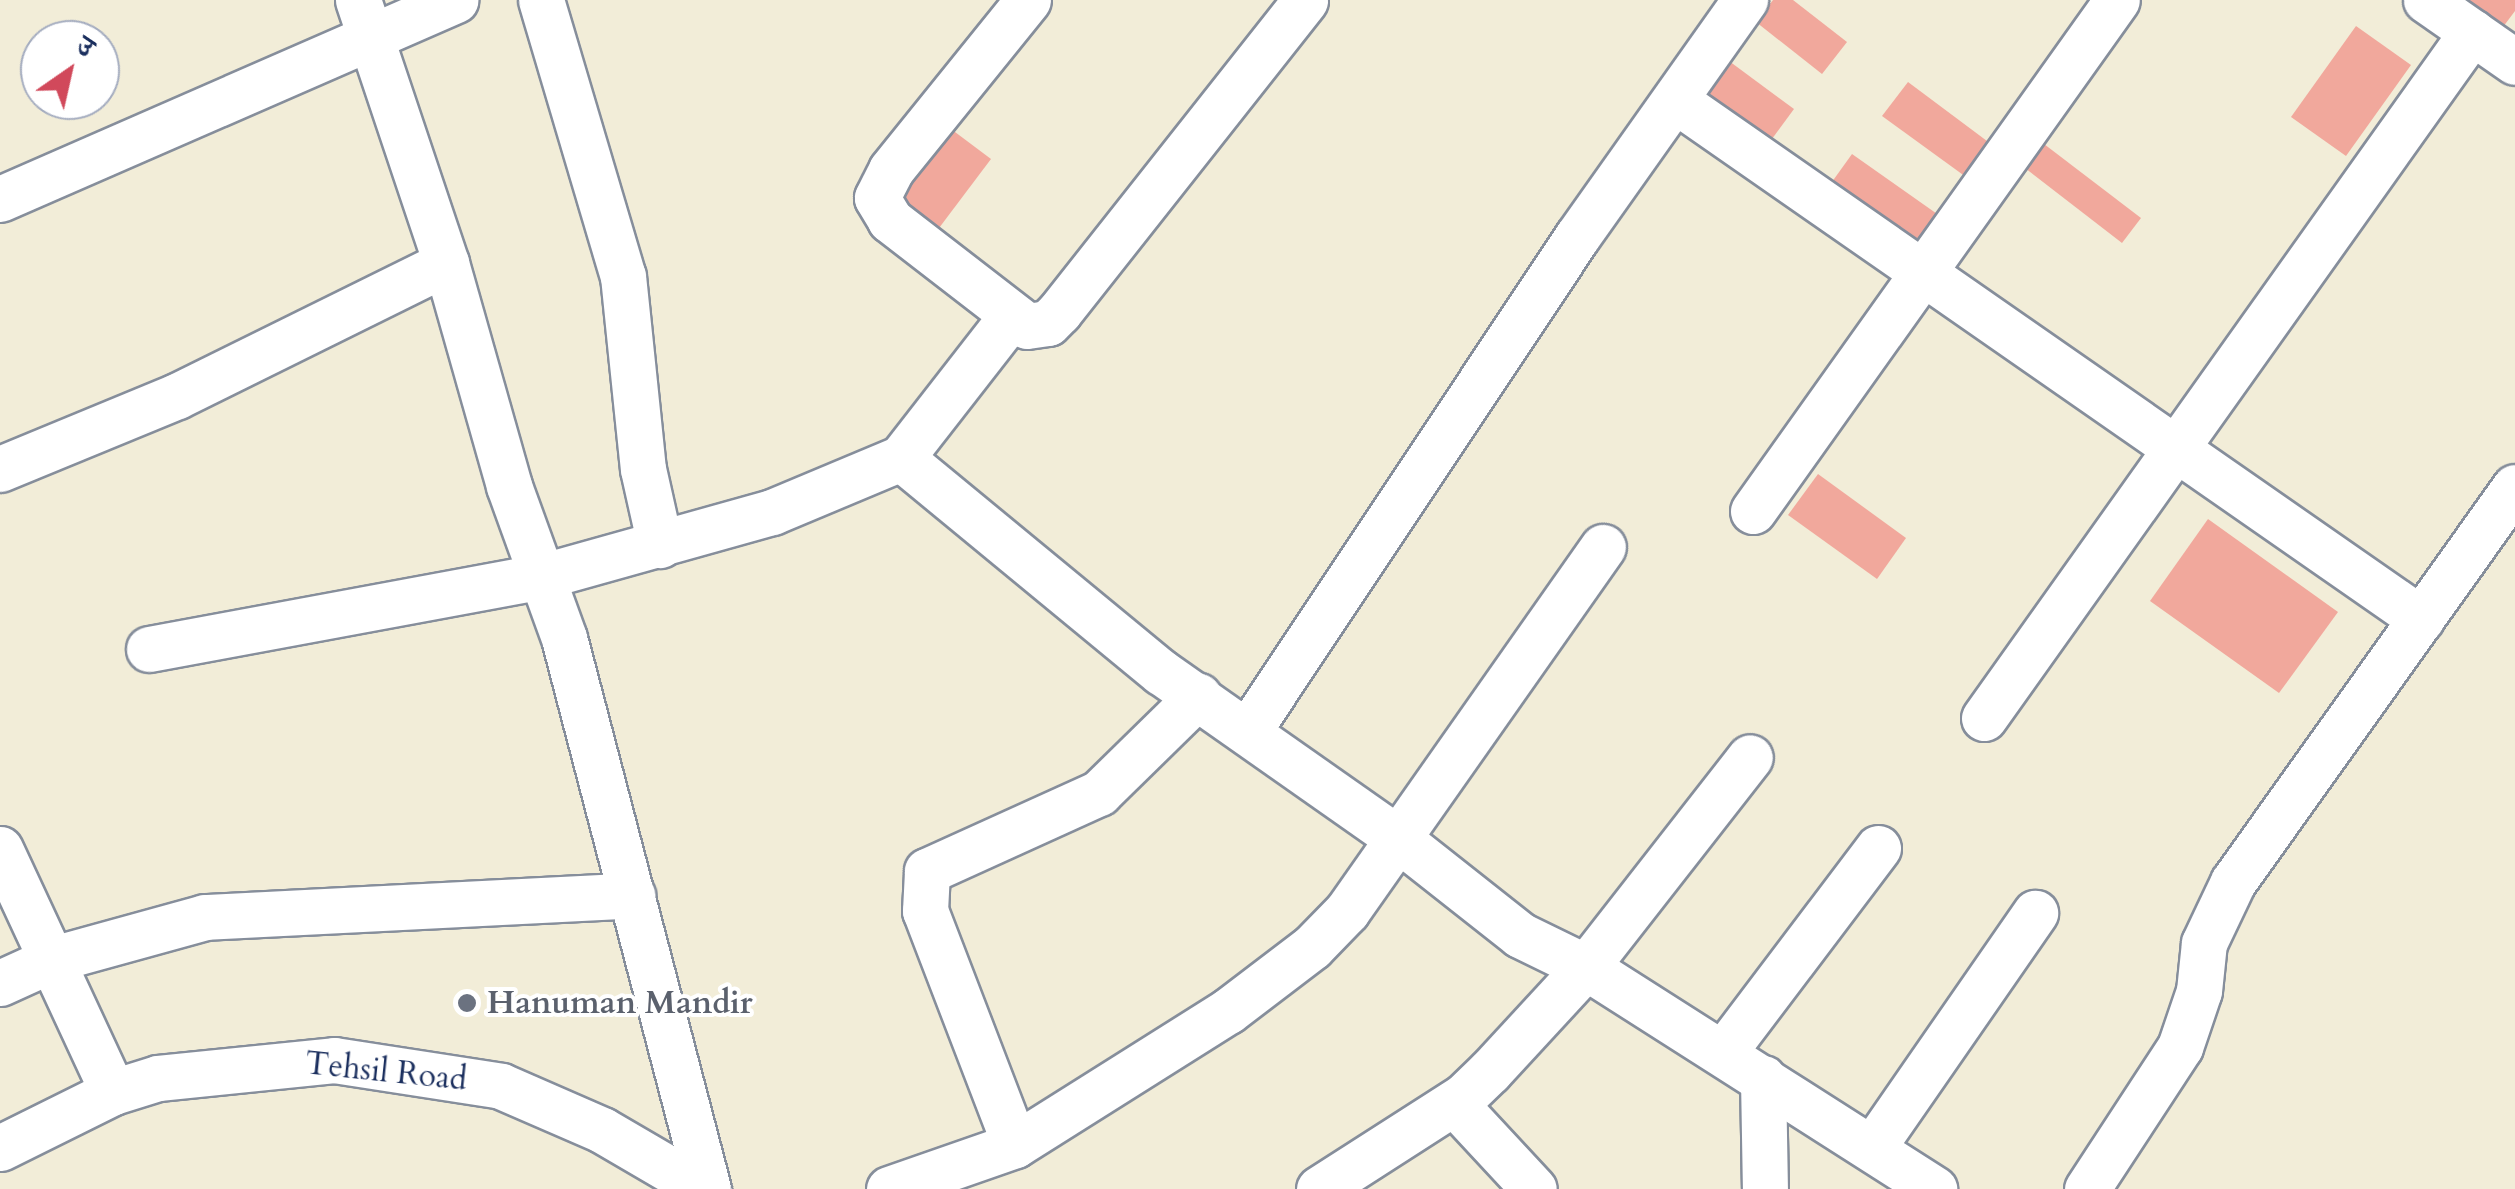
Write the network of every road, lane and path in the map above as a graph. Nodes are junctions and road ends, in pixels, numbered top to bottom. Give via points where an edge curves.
1 (454, 0) edge
2 (541, 0) edge
3 (1028, 0) edge
4 (1304, 0) edge
5 (1745, 0) edge
6 (2117, 0) edge
7 (2426, 0) edge
8 (366, 18) edge
9 (2472, 32) junction
10 (2515, 62) edge
11 (1675, 100) junction
12 (0, 199) edge
13 (446, 263) junction
14 (1925, 272) junction
15 (1010, 318) junction
16 (2172, 447) junction
17 (901, 458) junction
18 (0, 469) edge
19 (2515, 487) edge
20 (1754, 511) dead end
21 (660, 545) junction
22 (1603, 547) dead end
23 (542, 576) junction
24 (2421, 619) junction
25 (150, 649) dead end
26 (1198, 696) junction
27 (1984, 718) dead end
28 (1248, 731) junction
29 (1750, 758) dead end
30 (1396, 838) junction
31 (0, 848) edge
32 (1878, 848) dead end
33 (632, 894) junction
34 (2035, 913) dead end
35 (53, 959) junction
36 (1586, 967) junction
37 (0, 983) edge
38 (1723, 1053) junction
39 (1763, 1078) junction
40 (113, 1092) junction
41 (1454, 1103) junction
42 (1015, 1145) junction
43 (1873, 1147) junction
44 (0, 1148) edge
45 (706, 1189) edge
46 (889, 1189) edge
47 (1319, 1189) edge
48 (1534, 1189) edge
49 (1766, 1189) edge
50 (1934, 1189) edge
51 (2086, 1189) edge

1 - 8 street
2 - 21 street via 622,276 643,469
3 - 15 street via 891,170 877,198 890,220
4 - 15 street via 1058,312 1040,325
5 - 11 street
6 - 14 street
7 - 9 street
8 - 12 street
8 - 13 street
9 - 10 street
9 - 16 street
11 - 14 street
11 - 28 street
13 - 18 street via 177,396
13 - 23 street via 509,486
14 - 16 street
14 - 20 street
15 - 17 street
16 - 24 street
16 - 27 street
17 - 21 street via 772,512
17 - 26 street
19 - 24 street
21 - 23 street
22 - 30 street
23 - 25 street
23 - 33 street
24 - 51 street via 2219,905 2180,1047
26 - 28 street
26 - 42 street via 1100,793 927,871 925,911
28 - 30 street
29 - 36 street
30 - 36 street via 1520,934
30 - 42 street via 1347,911 1284,972
31 - 35 street
32 - 38 street
33 - 35 street via 205,917
33 - 45 street
34 - 43 street
35 - 37 street
35 - 40 street
36 - 38 street
36 - 41 street
38 - 39 street
39 - 43 street
39 - 49 street
40 - 44 street, Tehsil Road
40 - 45 street, Tehsil Road via 241,1065 334,1060 461,1076 602,1130
41 - 47 street
41 - 48 street
42 - 46 street
43 - 50 street

